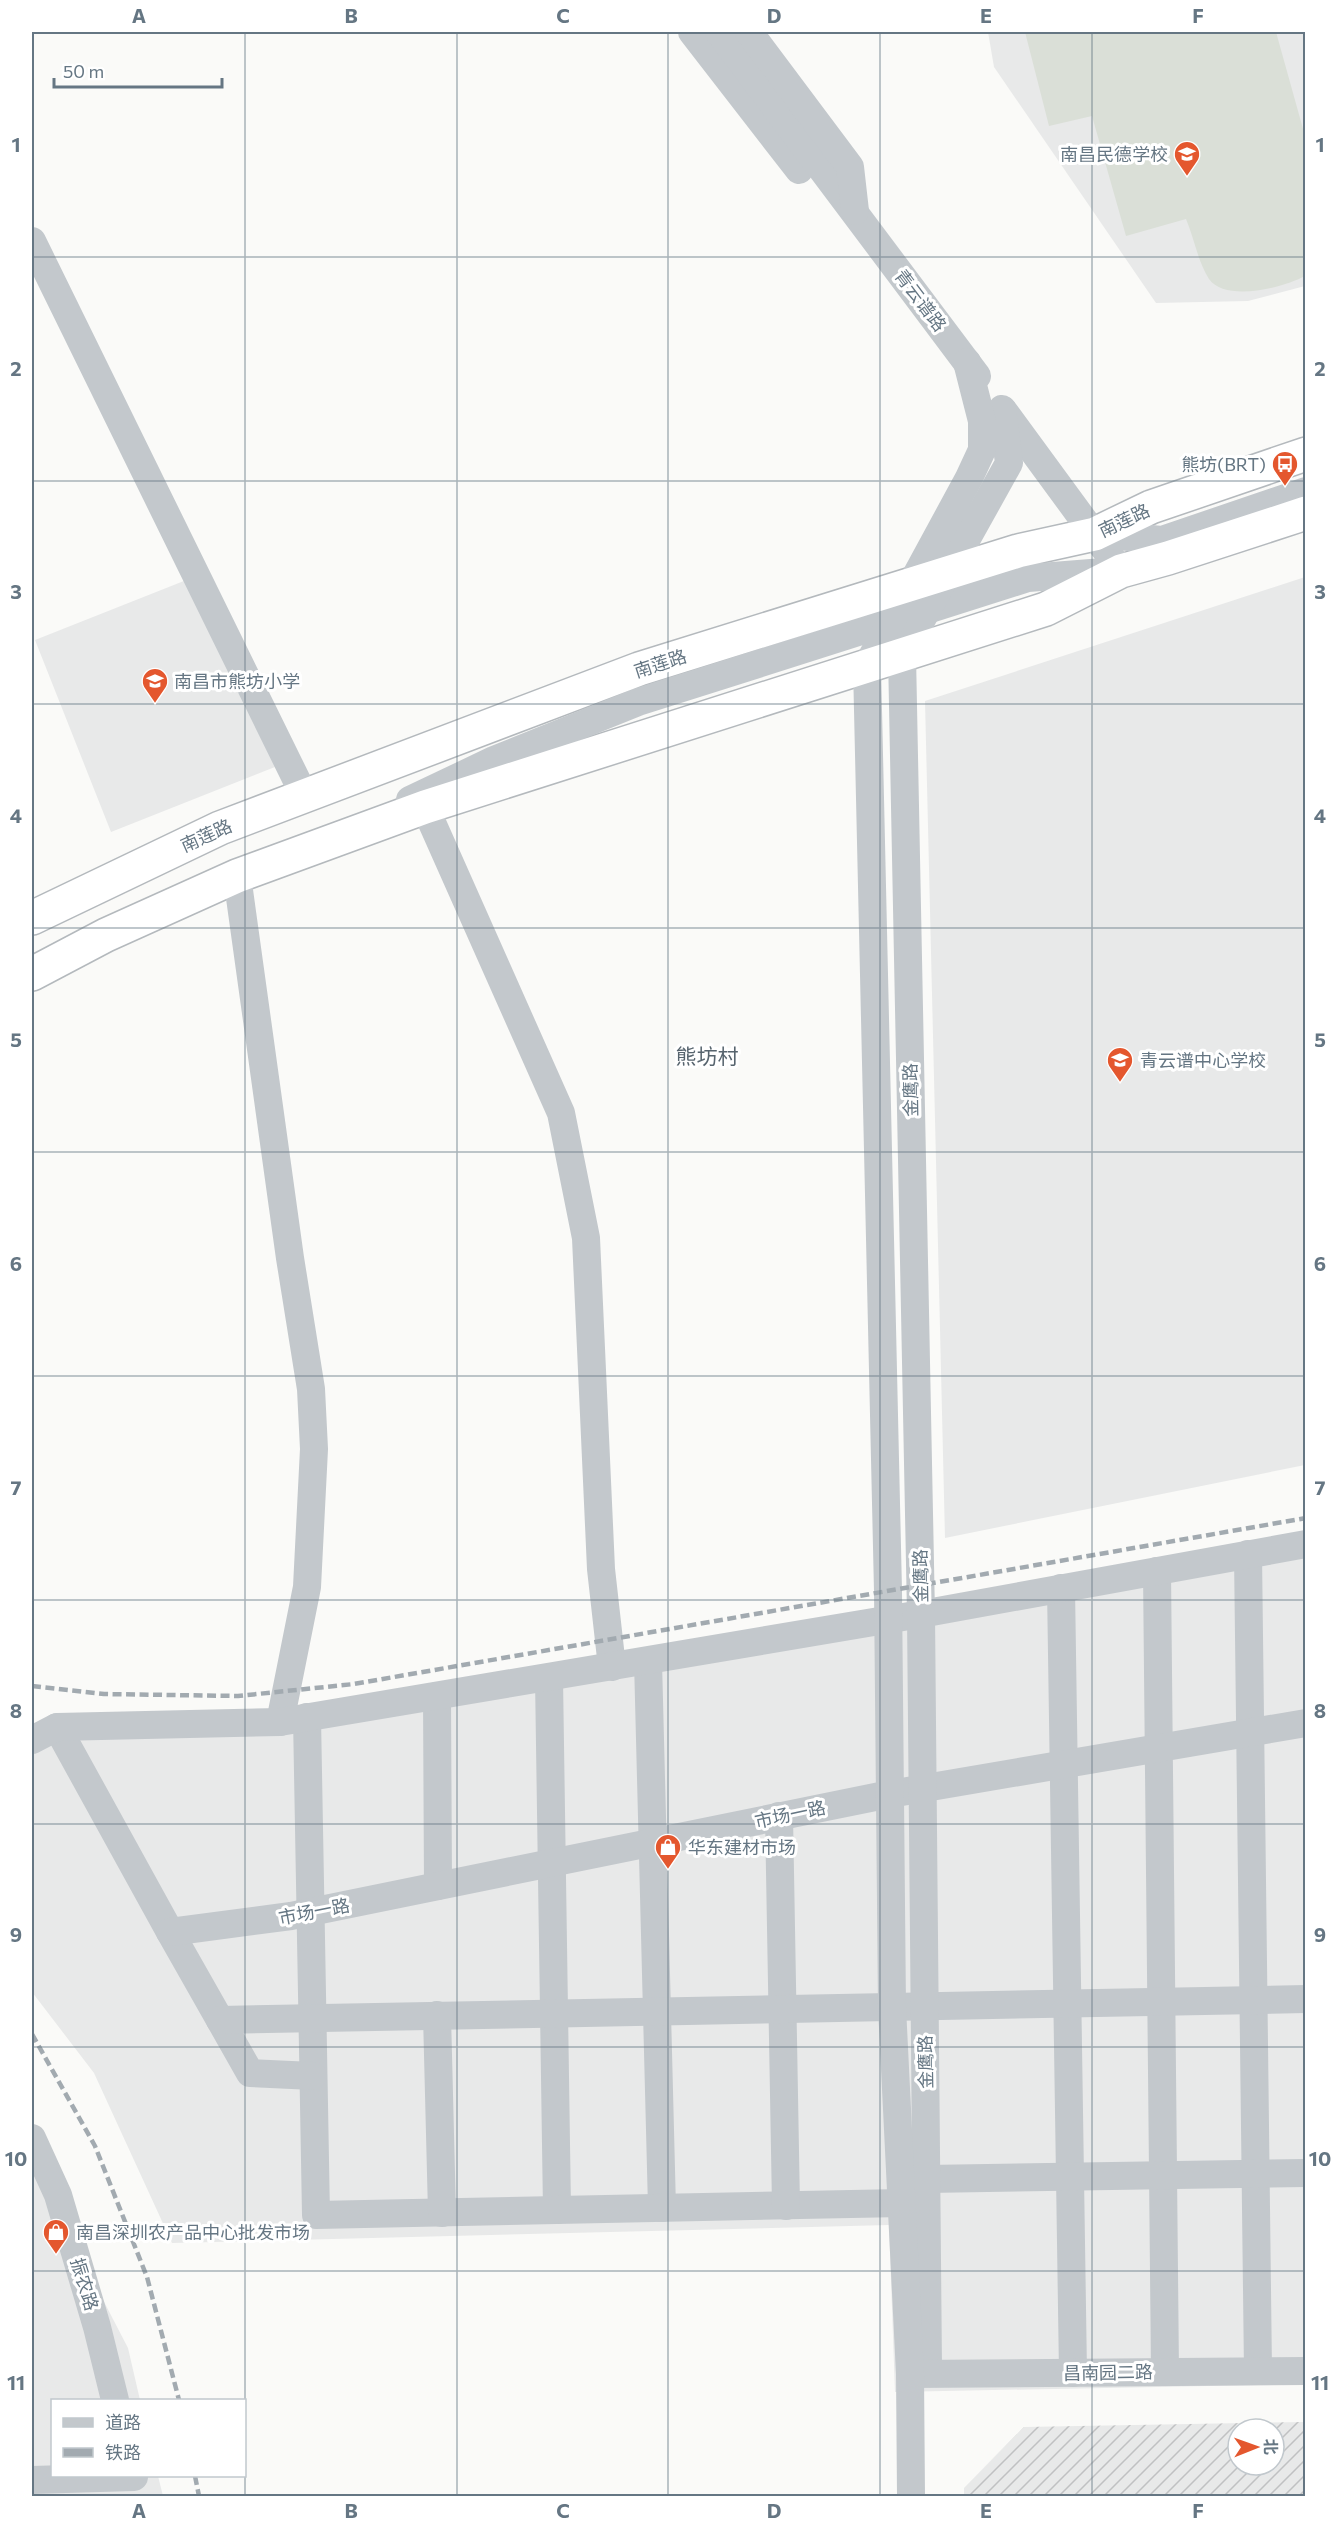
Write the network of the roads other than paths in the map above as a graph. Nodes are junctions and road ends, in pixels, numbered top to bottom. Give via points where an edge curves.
1 (692, 32) edge
2 (719, 32) edge
3 (749, 32) edge
4 (855, 212) junction
5 (32, 241) edge
6 (967, 362) junction
7 (1002, 409) junction
8 (1305, 454) edge
9 (1305, 491) edge
10 (1305, 513) edge
11 (1095, 534) junction
12 (1121, 571) junction
13 (947, 573) junction
14 (920, 596) junction
15 (892, 619) junction
16 (902, 655) junction
17 (867, 666) junction
18 (304, 795) junction
19 (425, 807) junction
20 (316, 846) junction
21 (237, 876) junction
22 (32, 918) edge
23 (32, 974) edge
24 (1305, 1544) edge
25 (1248, 1554) junction
26 (1157, 1571) junction
27 (1061, 1588) junction
28 (921, 1614) junction
29 (888, 1618) junction
30 (648, 1661) junction
31 (612, 1667) junction
32 (549, 1678) junction
33 (437, 1696) junction
34 (294, 1720) junction
35 (1305, 1723) edge
36 (57, 1727) junction
37 (1251, 1733) junction
38 (32, 1740) edge
39 (1158, 1749) junction
40 (1064, 1765) junction
41 (922, 1789) junction
42 (890, 1794) junction
43 (779, 1816) junction
44 (653, 1842) junction
45 (552, 1863) junction
46 (438, 1886) junction
47 (310, 1912) junction
48 (170, 1932) junction
49 (1305, 1999) edge
50 (1254, 2000) junction
51 (1161, 2002) junction
52 (1068, 2004) junction
53 (924, 2006) junction
54 (892, 2007) junction
55 (783, 2009) junction
56 (657, 2011) junction
57 (554, 2013) junction
58 (438, 2015) junction
59 (312, 2018) junction
60 (220, 2020) junction
61 (313, 2076) junction
62 (32, 2138) edge
63 (1305, 2173) edge
64 (1256, 2174) junction
65 (1163, 2175) junction
66 (1070, 2177) junction
67 (926, 2179) junction
68 (902, 2203) junction
69 (786, 2206) junction
70 (662, 2208) junction
71 (557, 2210) junction
72 (442, 2213) junction
73 (1258, 2371) junction
74 (1305, 2371) edge
75 (1165, 2372) junction
76 (1073, 2373) junction
77 (919, 2374) junction
78 (115, 2399) edge
79 (32, 2480) edge
80 (134, 2483) edge
81 (76, 2488) edge
82 (911, 2496) edge
83 (929, 2496) edge

1 - 4 street via 821,198
2 - 4 street, 青云谱路
3 - 4 street via 850,167
4 - 6 street, 青云谱路
5 - 18 street
6 - 7 street, 青云谱路
6 - 14 street via 982,422 981,450
7 - 11 street, 青云谱路
7 - 13 street via 1009,463
8 - 11 highway, 南莲路 via 1151,507
9 - 11 street via 1161,540
10 - 12 highway
11 - 12 street, 青云谱路
11 - 13 highway, 南莲路 via 1018,551
12 - 14 street via 1028,578
12 - 16 highway via 1046,609
13 - 14 highway, 南莲路
14 - 15 street
14 - 16 street
14 - 18 highway, 南莲路 via 639,669
15 - 17 street
15 - 20 street via 638,702 494,760
16 - 17 highway
16 - 28 street, 金鹰路
17 - 19 highway
17 - 29 street, 金鹰路
18 - 22 highway, 南莲路 via 220,828
19 - 20 highway
19 - 31 street via 561,1113 586,1238 601,1569
20 - 21 highway
21 - 23 highway via 106,935
21 - 34 street via 312,1399 314,1449 308,1587
24 - 25 street
25 - 26 street
25 - 37 street
26 - 27 street
26 - 39 street
27 - 28 street
27 - 40 street
28 - 29 street
28 - 41 street, 金鹰路
29 - 30 street
29 - 42 street, 金鹰路
30 - 31 street
30 - 44 street
31 - 32 street
32 - 33 street
32 - 45 street
33 - 34 street
33 - 46 street
34 - 36 street
34 - 47 street
35 - 37 street, 市场一路
36 - 38 street
36 - 48 street
37 - 39 street, 市场一路
37 - 50 street
39 - 40 street, 市场一路
39 - 51 street
40 - 41 street, 市场一路
40 - 52 street
41 - 42 street, 市场一路
41 - 53 street, 金鹰路
42 - 43 street, 市场一路
42 - 54 street, 金鹰路
43 - 44 street, 市场一路
43 - 55 street
44 - 45 street, 市场一路
44 - 56 street
45 - 46 street, 市场一路
45 - 57 street
46 - 47 street, 市场一路
47 - 48 street, 市场一路
47 - 59 street
48 - 60 street
49 - 50 street
50 - 51 street
50 - 64 street
51 - 52 street
51 - 65 street
52 - 53 street
52 - 66 street
53 - 54 street
53 - 67 street, 金鹰路
54 - 55 street
54 - 68 street, 金鹰路
55 - 56 street
55 - 69 street
56 - 57 street
56 - 70 street
57 - 58 street
57 - 71 street
58 - 59 street
58 - 72 street
59 - 60 street
59 - 61 street
60 - 61 street via 250,2073
61 - 72 street via 316,2215
62 - 78 street, 振农路 via 58,2195
63 - 64 street
64 - 65 street
64 - 73 street
65 - 66 street
65 - 75 street
66 - 67 street
66 - 76 street
67 - 77 street, 金鹰路
68 - 69 street
68 - 77 street, 金鹰路
69 - 70 street
70 - 71 street
71 - 72 street
73 - 74 street, 昌南园二路
73 - 75 street, 昌南园二路
75 - 76 street, 昌南园二路
76 - 77 street, 昌南园二路
77 - 82 street, 金鹰路
77 - 83 street, 金鹰路
79 - 81 street
80 - 81 street

